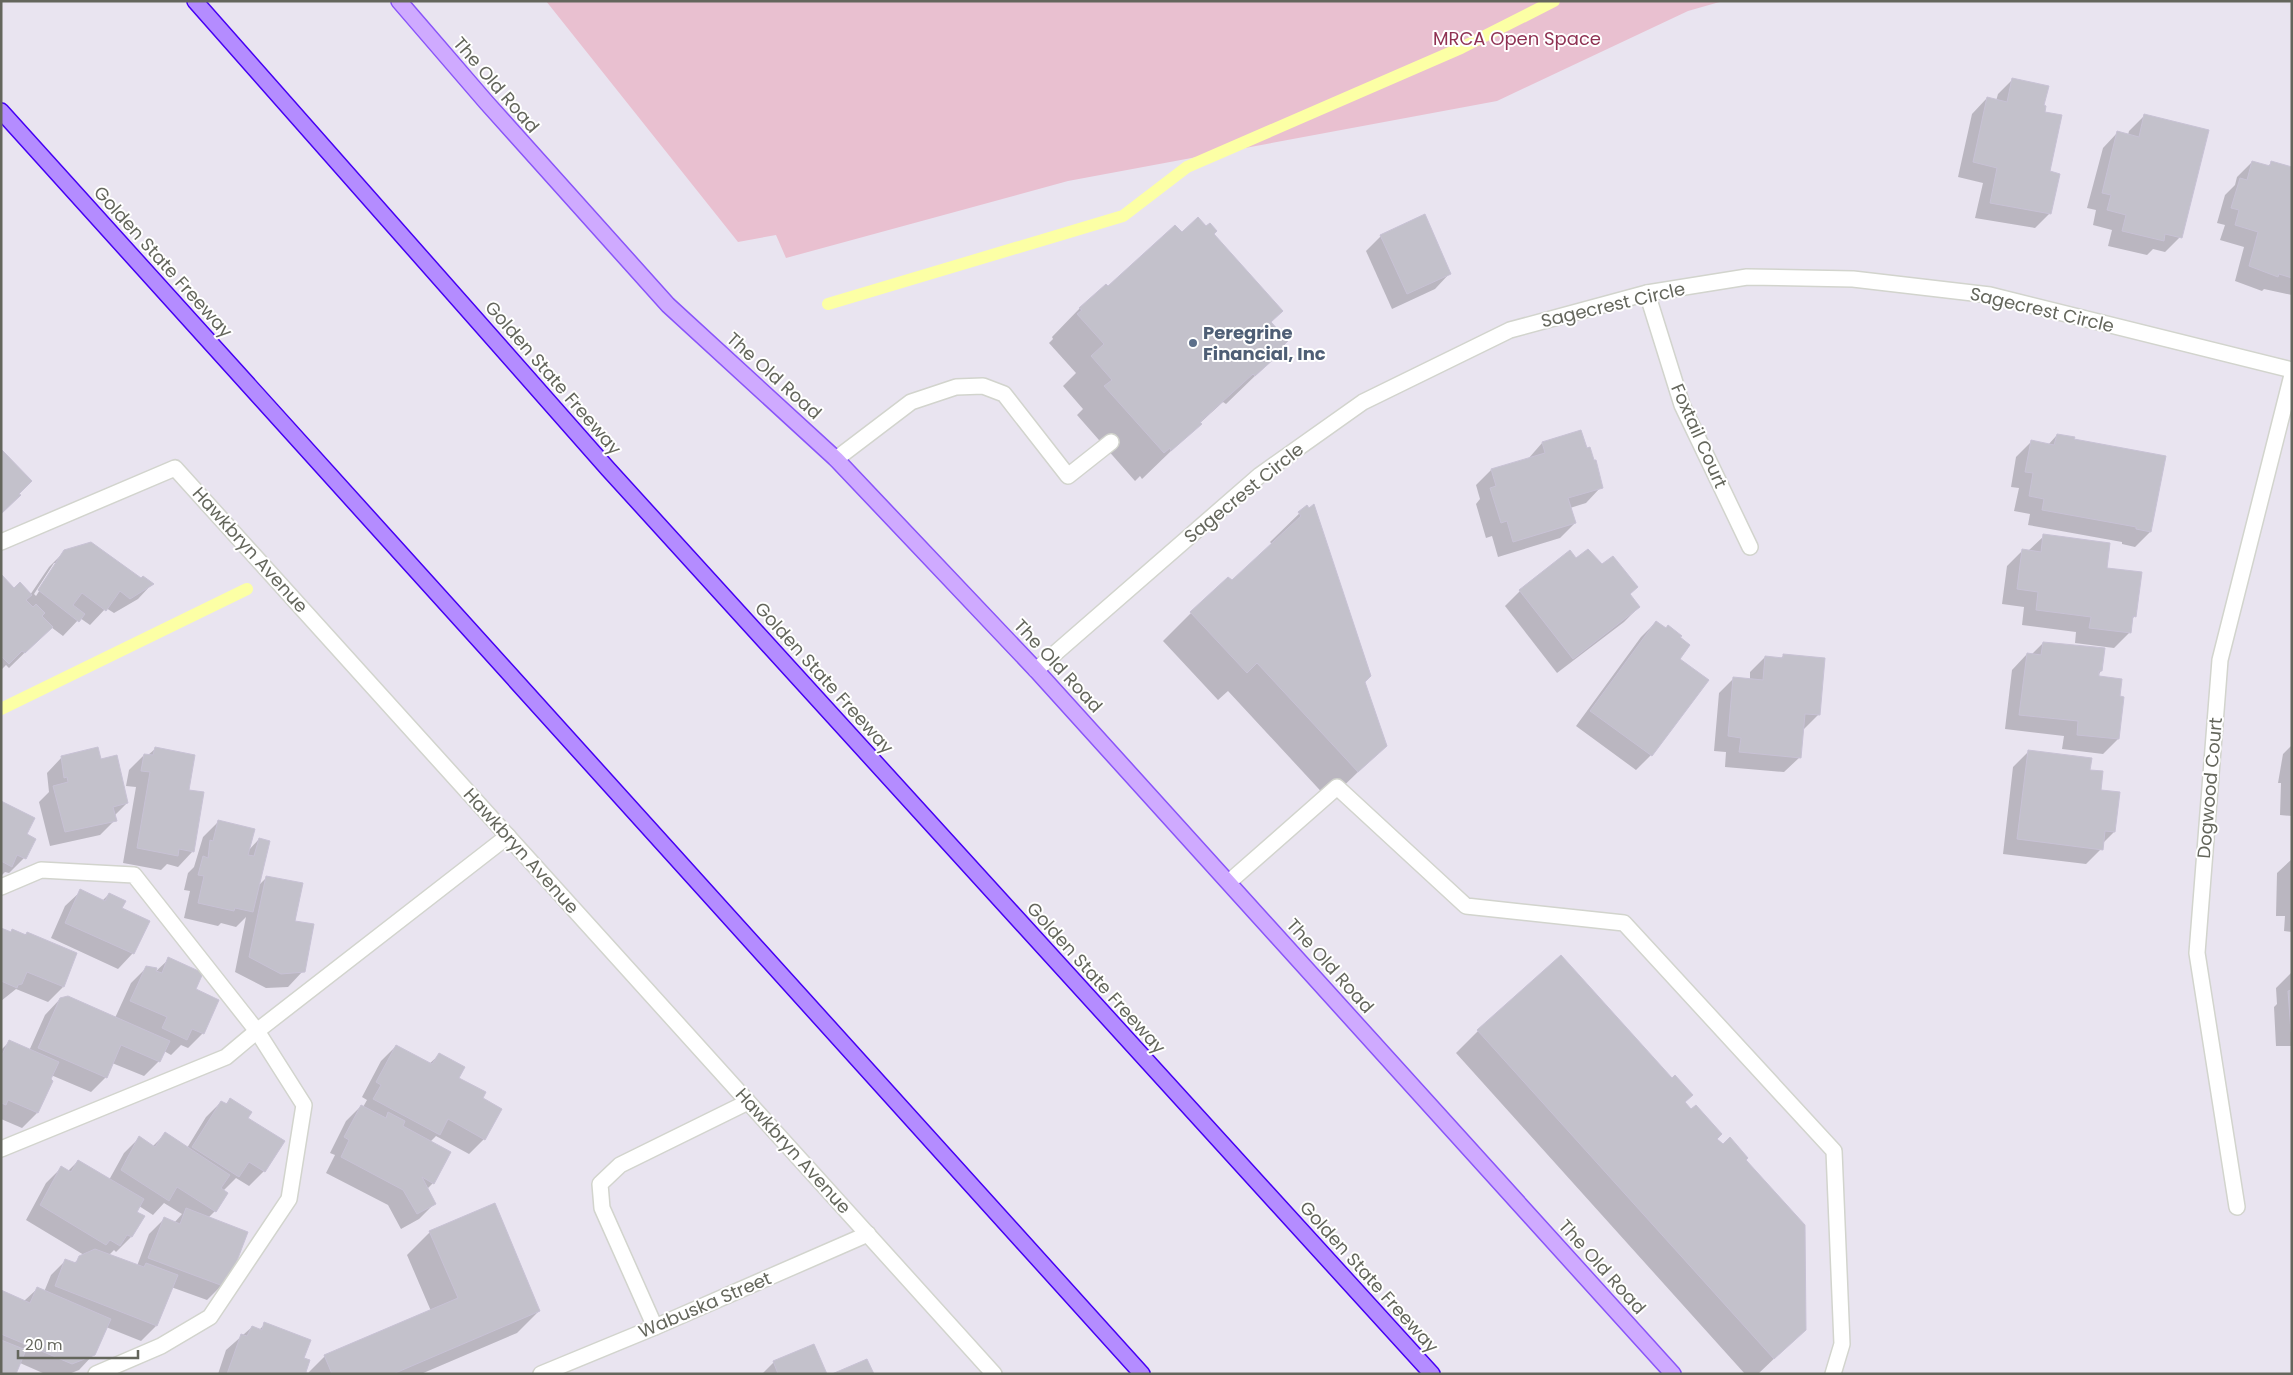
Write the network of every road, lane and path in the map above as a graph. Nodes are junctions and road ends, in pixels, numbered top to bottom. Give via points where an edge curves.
1 (195, 1) edge
2 (399, 1) edge
3 (1, 111) edge
4 (1647, 293) junction
5 (2292, 370) edge
6 (2292, 375) edge
7 (1111, 442) dead end
8 (836, 459) junction
9 (1, 542) edge
10 (1750, 547) dead end
11 (1036, 670) junction
12 (508, 836) junction
13 (1229, 882) junction
14 (1, 887) edge
15 (257, 1031) junction
16 (748, 1102) junction
17 (1, 1149) edge
18 (2237, 1207) dead end
19 (868, 1234) junction
20 (655, 1327) junction
21 (96, 1374) edge
22 (542, 1374) edge
23 (994, 1374) edge
24 (1142, 1374) edge
25 (1432, 1374) edge
26 (1673, 1374) edge
27 (1833, 1374) edge

1 - 25 highway, Golden State Freeway via 608,469
2 - 8 main road, The Old Road via 668,305
3 - 24 highway, Golden State Freeway
4 - 5 street, Sagecrest Circle via 1747,277 1853,279 1990,295
4 - 10 street, Foxtail Court via 1682,405
4 - 11 street, Sagecrest Circle via 1510,330 1363,402 1260,475
6 - 18 street, Dogwood Court via 2220,660 2197,953
7 - 8 street via 1068,476 1004,394 983,386 956,387 911,402
8 - 11 main road, The Old Road
9 - 12 street, Hawkbryn Avenue via 175,468
11 - 13 main road, The Old Road
12 - 15 street
12 - 16 street, Hawkbryn Avenue
13 - 26 main road, The Old Road
13 - 27 street via 1337,787 1466,906 1624,923 1834,1151 1842,1344
14 - 15 street via 41,870 134,875
15 - 17 street via 226,1057
15 - 21 street via 304,1105 289,1199 210,1317 161,1346
16 - 19 street, Hawkbryn Avenue
16 - 20 street via 620,1165 600,1184 602,1208
19 - 20 street, Wabuska Street
19 - 23 street, Hawkbryn Avenue
20 - 22 street, Wabuska Street

